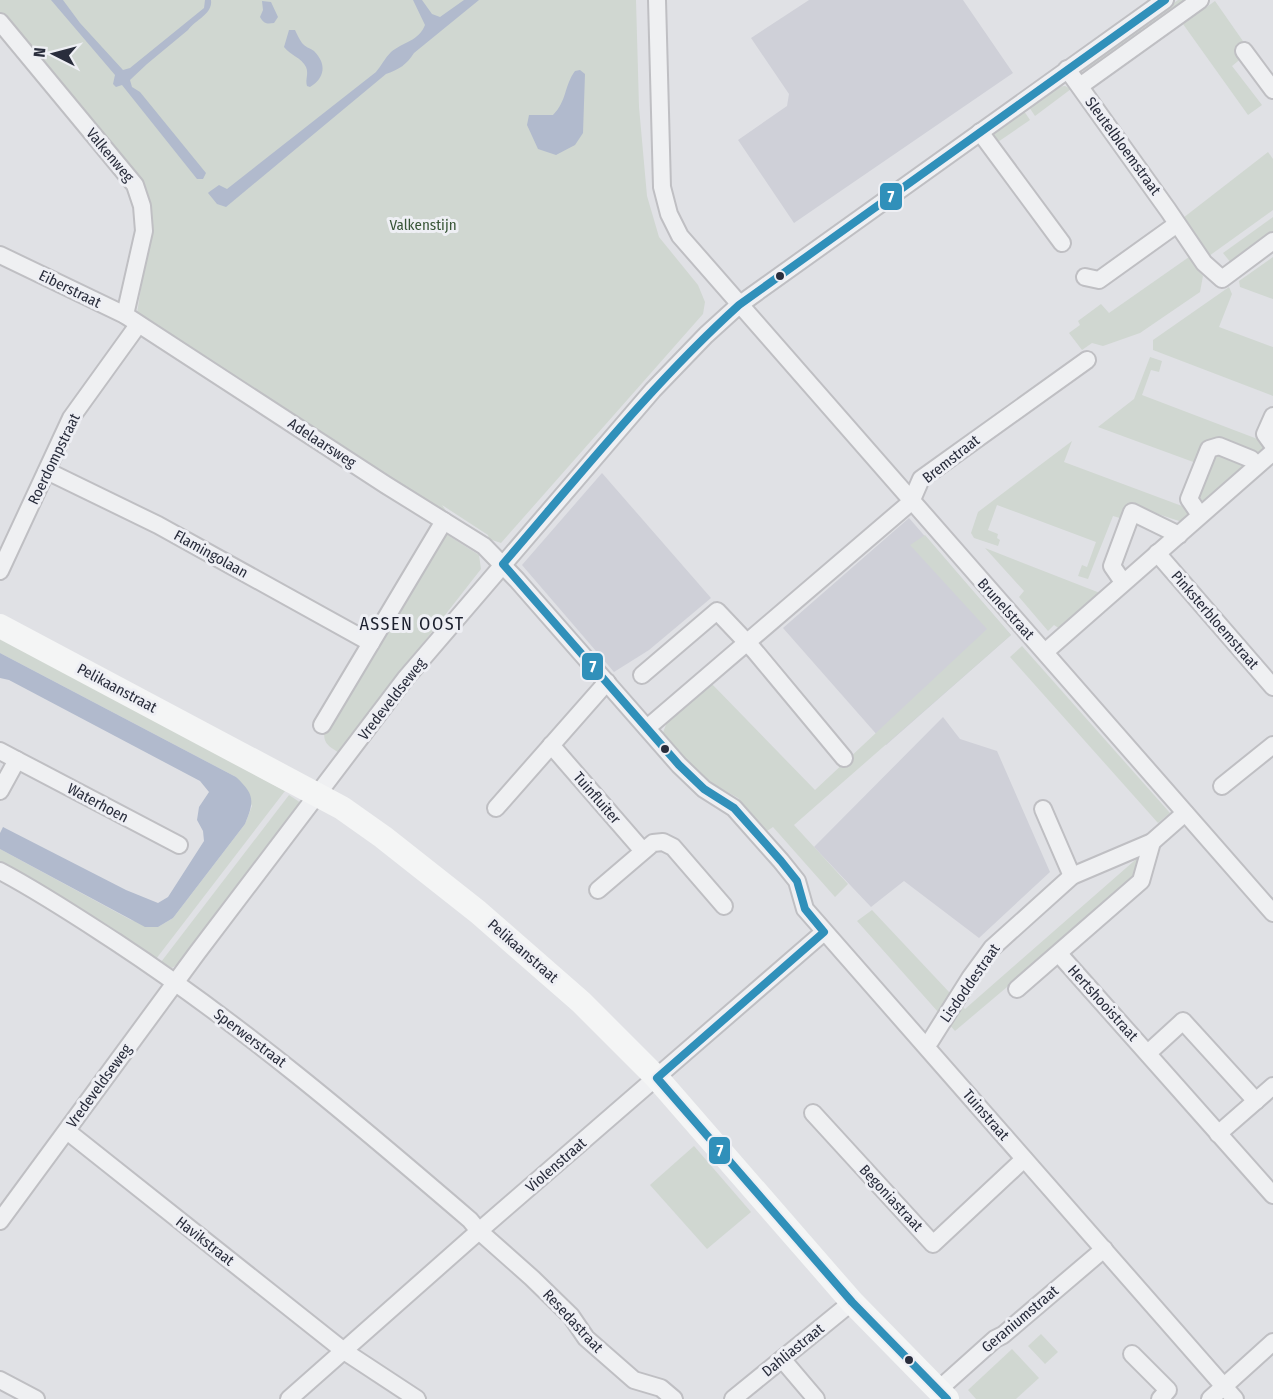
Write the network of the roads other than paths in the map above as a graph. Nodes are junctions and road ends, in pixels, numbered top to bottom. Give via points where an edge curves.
1 (657, 0) edge
2 (1165, 0) edge
3 (1200, 0) edge
4 (0, 22) edge
5 (1244, 51) dead end
6 (1067, 69) junction
7 (1080, 86) junction
8 (1273, 90) edge
9 (980, 132) junction
10 (1177, 225) junction
11 (1273, 242) edge
12 (1062, 243) dead end
13 (0, 255) edge
14 (1085, 277) dead end
15 (739, 305) junction
16 (131, 320) junction
17 (1087, 360) dead end
18 (1273, 416) edge
19 (1273, 445) edge
20 (1273, 452) edge
21 (1257, 465) junction
22 (47, 471) junction
23 (911, 502) junction
24 (1200, 515) junction
25 (444, 521) junction
26 (1179, 534) junction
27 (1157, 553) junction
28 (503, 564) junction
29 (0, 571) edge
30 (1123, 582) junction
31 (0, 626) edge
32 (371, 643) junction
33 (747, 643) junction
34 (1045, 652) junction
35 (642, 675) dead end
36 (607, 682) junction
37 (1273, 687) edge
38 (322, 725) dead end
39 (647, 728) junction
40 (551, 745) junction
41 (1273, 745) edge
42 (0, 751) edge
43 (844, 758) dead end
44 (16, 760) junction
45 (1222, 786) dead end
46 (0, 791) edge
47 (318, 795) junction
48 (496, 808) dead end
49 (1043, 809) dead end
50 (1185, 813) junction
51 (1152, 842) junction
52 (179, 845) dead end
53 (643, 851) junction
54 (1072, 876) junction
55 (3, 878) edge
56 (598, 890) dead end
57 (724, 906) dead end
58 (1273, 913) edge
59 (824, 932) junction
60 (1059, 954) junction
61 (176, 982) junction
62 (1017, 989) dead end
63 (926, 1045) junction
64 (1148, 1053) junction
65 (657, 1078) junction
66 (1273, 1086) edge
67 (1256, 1101) junction
68 (813, 1113) dead end
69 (67, 1131) junction
70 (1218, 1134) junction
71 (1024, 1159) junction
72 (1273, 1195) edge
73 (0, 1221) edge
74 (479, 1231) junction
75 (1104, 1249) junction
76 (852, 1302) junction
77 (1273, 1342) edge
78 (344, 1351) junction
79 (1132, 1354) dead end
80 (782, 1359) junction
81 (0, 1380) edge
82 (1223, 1386) junction
83 (943, 1394) edge
84 (36, 1399) edge
85 (289, 1399) edge
86 (417, 1399) edge
87 (674, 1399) edge
88 (733, 1399) edge
89 (816, 1399) edge
90 (1160, 1399) edge
91 (1210, 1399) edge
92 (1235, 1399) edge

1 - 15 street, Brunelstraat via 664,200 680,236
2 - 6 street, Vredeveldseweg
3 - 7 street
4 - 16 street, Valkenweg via 135,185 144,231
5 - 8 street
6 - 7 street, Sleutelbloemstraat
6 - 9 street, Vredeveldseweg
7 - 10 street, Sleutelbloemstraat
9 - 12 street
9 - 15 street, Vredeveldseweg
10 - 11 street, Sleutelbloemstraat via 1204,263 1222,279
10 - 14 street via 1098,280
13 - 16 street, Eiberstraat
15 - 23 street, Brunelstraat
15 - 28 street, Vredeveldseweg via 653,390
16 - 22 street, Roerdompstraat via 72,418
16 - 25 street, Adelaarsweg
17 - 23 street, Bremstraat via 921,479
18 - 19 street via 1265,434
20 - 21 street
21 - 24 street
21 - 24 street via 1219,446 1209,449 1189,499
22 - 29 street, Roerdompstraat
22 - 32 street, Flamingolaan via 177,535
23 - 33 street, Bremstraat
23 - 34 street, Brunelstraat
24 - 26 street
25 - 28 street, Adelaarsweg via 484,546
25 - 32 street
26 - 27 street
26 - 30 street via 1132,512 1112,566
27 - 30 street
27 - 37 street, Pinksterbloemstraat
28 - 36 street, Tuinstraat
28 - 47 street, Vredeveldseweg via 405,679
30 - 34 street
31 - 47 street, Pelikaanstraat
32 - 38 street
33 - 35 street via 717,611
33 - 39 street, Bremstraat
33 - 43 street
34 - 50 street, Brunelstraat
36 - 39 street, Tuinstraat
36 - 40 street
39 - 59 street, Tuinstraat via 695,782 734,808 787,867 797,881 805,909
40 - 48 street
40 - 53 street, Tuinfluiter
41 - 45 street
42 - 44 street, Waterhoen
44 - 46 street
44 - 52 street, Waterhoen
47 - 61 street, Vredeveldseweg
47 - 65 street, Pelikaanstraat via 383,837 478,912 581,1002
49 - 54 street
50 - 51 street, Lisdoddestraat
50 - 58 street, Brunelstraat
51 - 54 street, Lisdoddestraat
51 - 60 street via 1141,881
53 - 56 street
53 - 57 street via 653,843 673,847
54 - 63 street, Lisdoddestraat via 992,948
55 - 61 street, Sperwerstraat via 74,915
59 - 63 street, Tuinstraat
59 - 65 street, Violenstraat
60 - 62 street
60 - 64 street, Hertshooistraat
61 - 69 street, Vredeveldseweg
61 - 74 street, Sperwerstraat via 306,1081
63 - 71 street, Tuinstraat
64 - 67 street, Hertshooistraat via 1183,1021
64 - 70 street, Hertshooistraat
65 - 74 street, Violenstraat
65 - 76 street, Pelikaanstraat
66 - 67 street
67 - 70 street
68 - 71 street, Begoniastraat via 933,1244
69 - 73 street, Vredeveldseweg
69 - 78 street, Havikstraat
70 - 72 street, Hertshooistraat
71 - 75 street, Tuinstraat
74 - 78 street, Violenstraat
74 - 87 street, Resedastraat via 634,1380 662,1388
75 - 82 street, Tuinstraat
75 - 83 street, Geraniumstraat via 995,1339
76 - 80 street, Dahliastraat
76 - 83 street, Pelikaanstraat
77 - 82 street
78 - 85 street, Violenstraat
78 - 86 street, Havikstraat
79 - 90 street via 1168,1390
80 - 88 street, Dahliastraat
80 - 89 street
81 - 84 street
82 - 91 street
82 - 92 street, Tuinstraat

